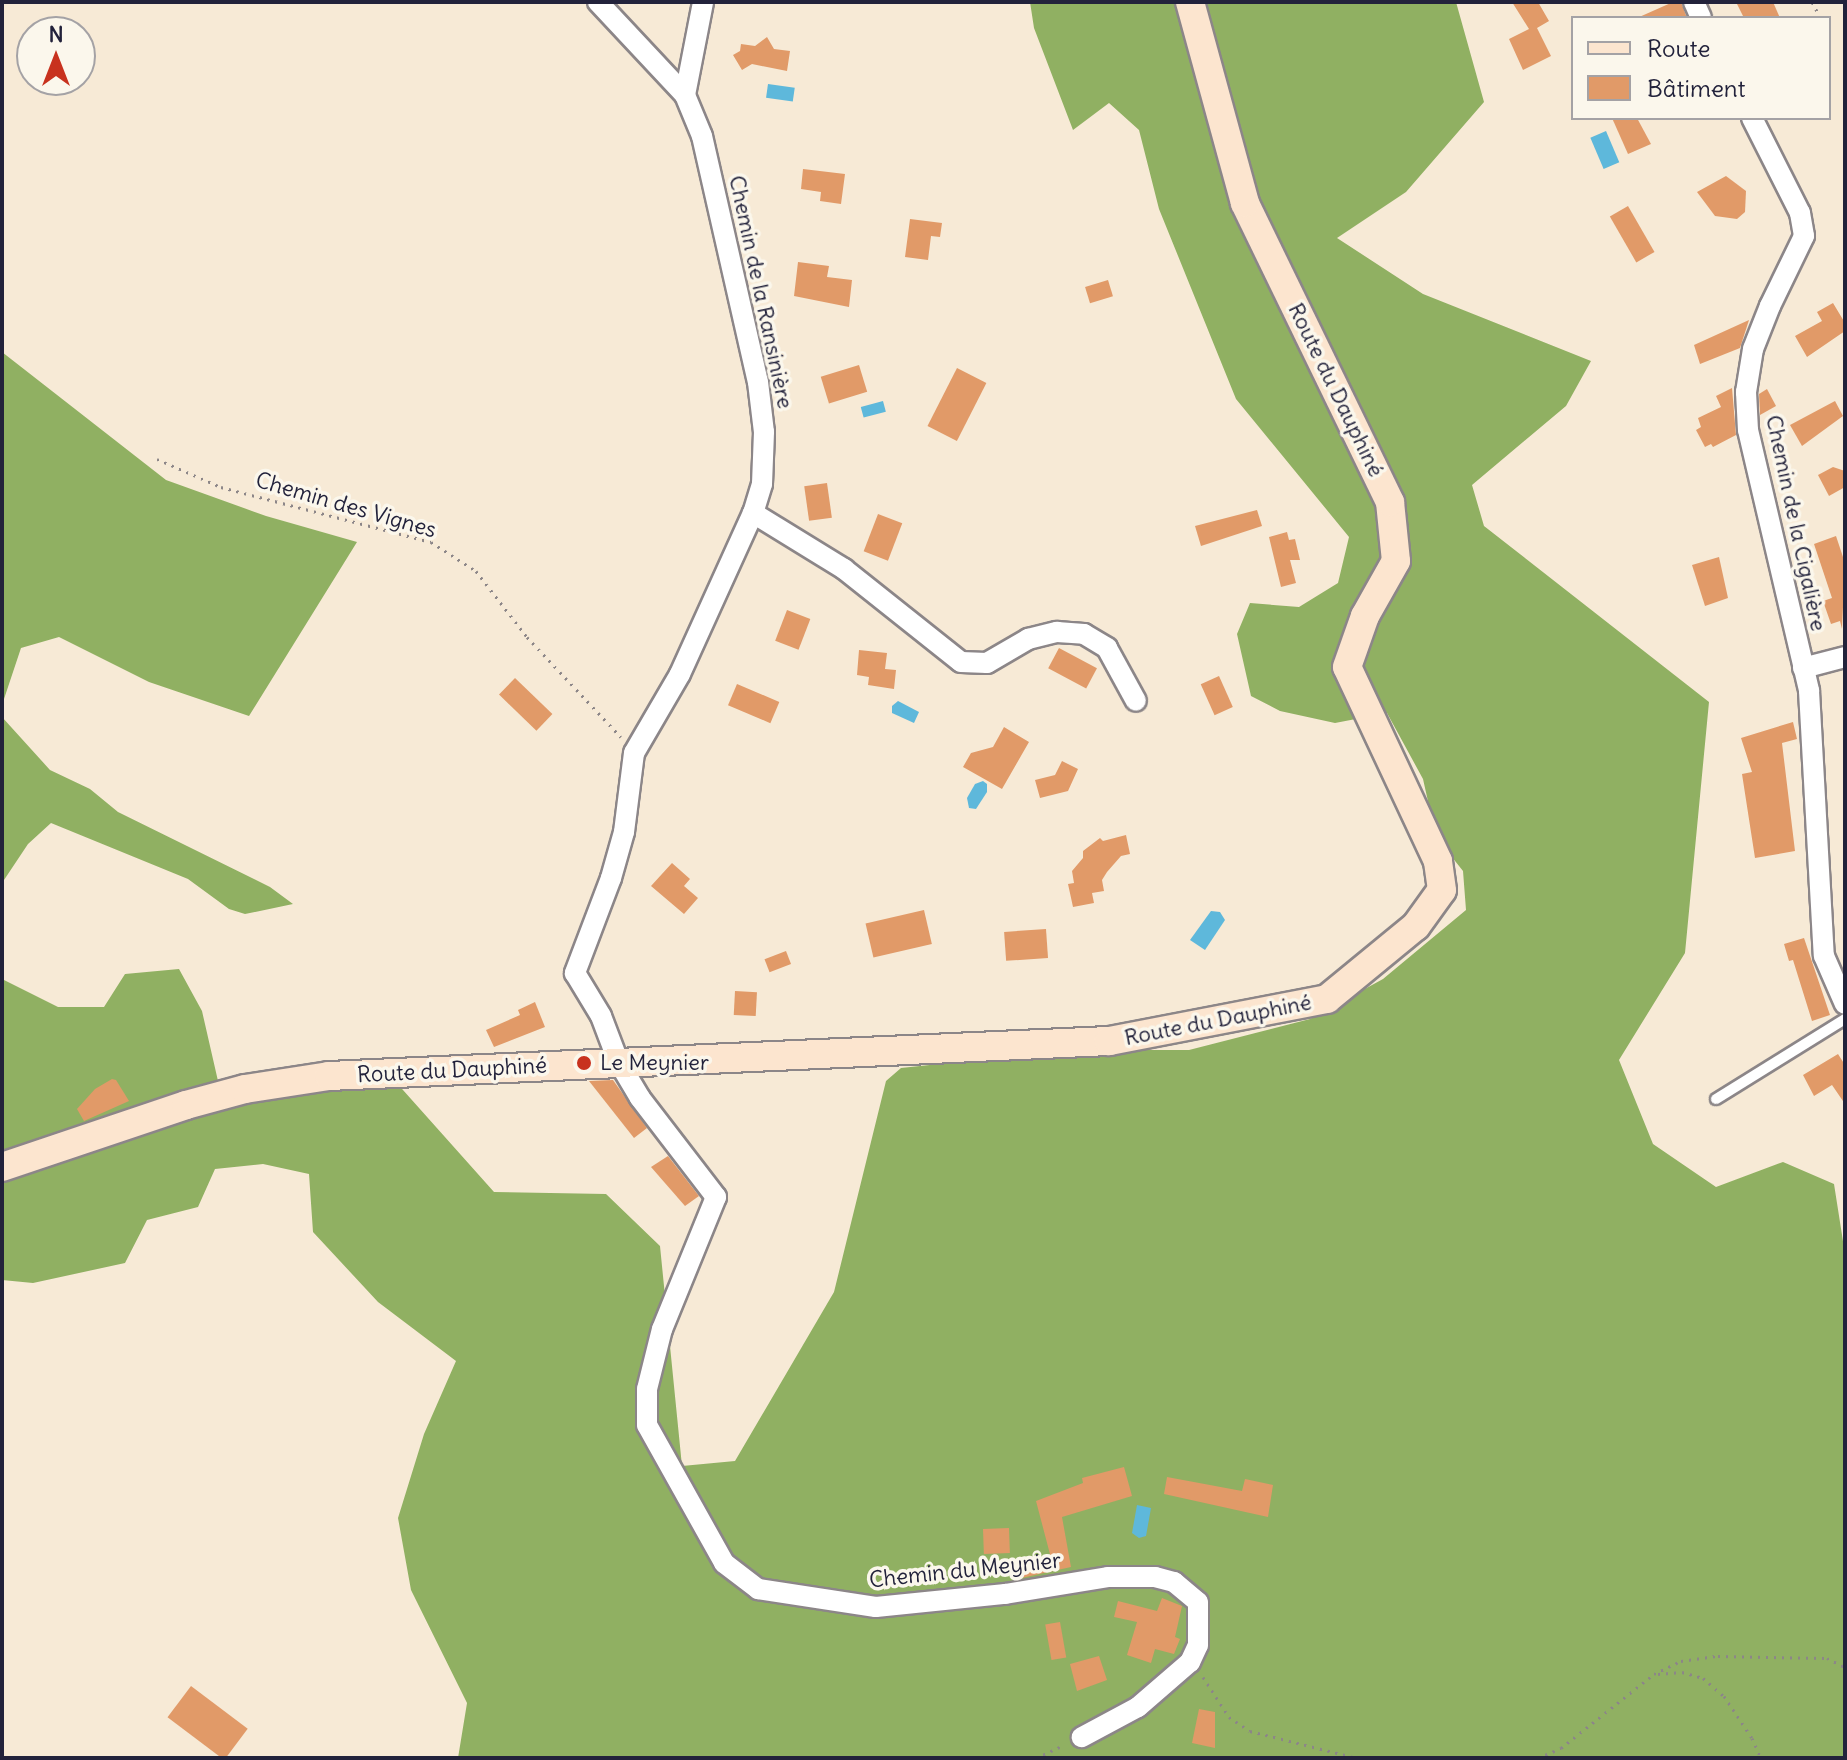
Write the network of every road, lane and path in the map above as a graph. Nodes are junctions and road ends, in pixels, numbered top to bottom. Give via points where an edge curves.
1 (598, 2) edge
2 (703, 2) edge
3 (1190, 2) edge
4 (685, 95) junction
5 (1753, 120) edge
6 (157, 459) dead end
7 (753, 513) junction
8 (1845, 657) edge
9 (1803, 668) junction
10 (1136, 701) dead end
11 (634, 753) junction
12 (1839, 973) edge
13 (1845, 1004) edge
14 (1845, 1019) edge
15 (618, 1061) junction
16 (1716, 1099) dead end
17 (2, 1167) edge
18 (1190, 1662) junction
19 (1845, 1667) edge
20 (1654, 1674) junction
21 (1082, 1737) joint
22 (1036, 1758) edge
23 (1357, 1758) edge
24 (1538, 1758) edge
25 (1761, 1758) edge

1 - 4 street, Chemin de la Ransinière
2 - 4 street
3 - 15 street, Route du Dauphiné via 1245,203 1390,502 1396,561 1365,616 1347,667 1438,861 1442,890 1416,926 1327,999 1109,1041
4 - 7 street, Chemin de la Ransinière via 717,191 758,382 764,432 762,484
5 - 9 street, Chemin de la Cigalière via 1800,213 1804,236 1753,349 1746,392 1748,430
6 - 11 path, Chemin des Vignes via 221,487 431,542 476,571 527,637
7 - 10 street via 844,569 961,662 987,663 1028,639 1057,632 1084,634 1107,648
7 - 11 street, Chemin de la Ransinière via 680,674
8 - 9 street
9 - 12 street, Chemin de la Cigalière via 1809,691 1824,956
11 - 15 street, Chemin de la Ransinière via 624,832 575,973 601,1016
12 - 13 street, Chemin de la Cigalière
14 - 16 lane
15 - 17 street, Route du Dauphiné via 329,1076 245,1089
15 - 18 street, Chemin du Meynier via 716,1197 662,1329 647,1389 647,1425 724,1563 758,1589 876,1607 1108,1577 1155,1577 1174,1582 1198,1602 1198,1645
18 - 21 street via 1138,1707
18 - 23 path via 1229,1717 1250,1731
19 - 20 path via 1827,1658 1718,1656 1681,1661
20 - 24 path via 1561,1748
20 - 25 path via 1682,1672 1703,1678 1724,1696
21 - 22 path

